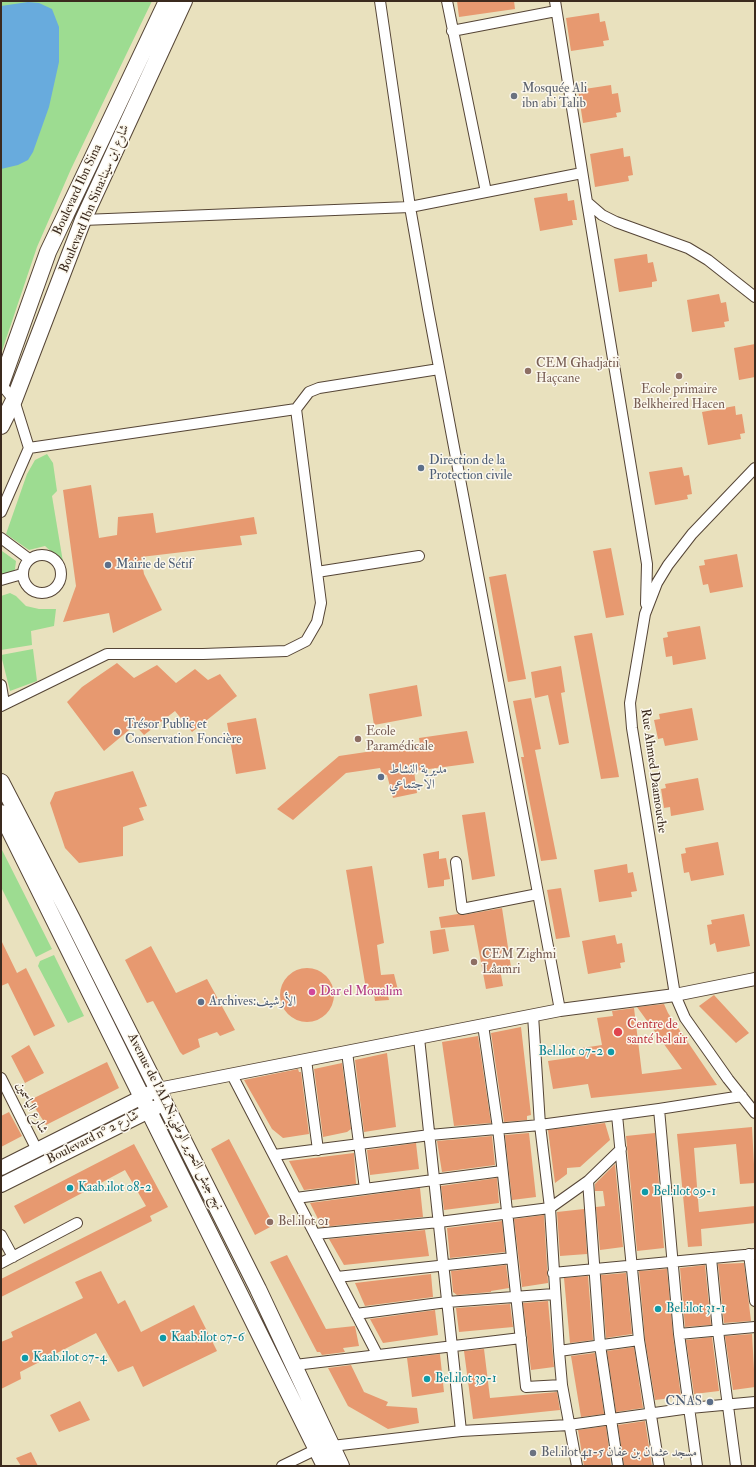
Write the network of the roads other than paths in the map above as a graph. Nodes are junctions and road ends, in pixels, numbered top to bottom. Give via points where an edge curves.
1 (167, 1) edge
2 (184, 1) edge
3 (380, 1) edge
4 (447, 1) edge
5 (556, 6) edge
6 (452, 30) junction
7 (582, 173) junction
8 (486, 192) junction
9 (587, 202) junction
10 (410, 207) junction
11 (83, 220) junction
12 (755, 297) edge
13 (439, 369) junction
14 (1, 384) edge
15 (14, 400) junction
16 (296, 409) junction
17 (1, 419) edge
18 (1, 426) edge
19 (29, 448) junction
20 (755, 468) edge
21 (1, 512) edge
22 (1, 538) edge
23 (419, 556) dead end
24 (28, 559) junction
25 (317, 572) junction
26 (22, 574) junction
27 (1, 580) edge
28 (645, 614) junction
29 (1, 685) edge
30 (3, 704) edge
31 (1, 782) edge
32 (1, 813) edge
33 (456, 862) dead end
34 (538, 894) junction
35 (755, 979) edge
36 (675, 995) junction
37 (560, 1010) junction
38 (533, 1015) junction
39 (484, 1025) junction
40 (419, 1038) junction
41 (346, 1052) junction
42 (306, 1060) junction
43 (232, 1075) junction
44 (1, 1078) edge
45 (161, 1096) junction
46 (742, 1096) junction
47 (145, 1104) junction
48 (659, 1109) junction
49 (755, 1113) edge
50 (617, 1115) junction
51 (540, 1125) junction
52 (498, 1128) junction
53 (430, 1136) junction
54 (359, 1145) junction
55 (621, 1149) junction
56 (37, 1150) junction
57 (318, 1150) junction
58 (274, 1155) junction
59 (1, 1168) edge
60 (502, 1171) junction
61 (434, 1180) junction
62 (588, 1181) junction
63 (1, 1185) edge
64 (365, 1189) junction
65 (296, 1198) junction
66 (550, 1208) junction
67 (507, 1215) junction
68 (439, 1222) junction
69 (77, 1223) dead end
70 (315, 1234) junction
71 (1, 1235) edge
72 (752, 1254) edge
73 (12, 1257) junction
74 (512, 1258) junction
75 (710, 1258) junction
76 (672, 1260) junction
77 (1, 1263) edge
78 (631, 1265) junction
79 (443, 1266) junction
80 (595, 1269) junction
81 (553, 1273) junction
82 (337, 1277) junction
83 (554, 1294) junction
84 (517, 1298) junction
85 (755, 1301) edge
86 (447, 1302) junction
87 (356, 1314) junction
88 (755, 1327) edge
89 (718, 1331) junction
90 (678, 1334) junction
91 (521, 1338) junction
92 (639, 1340) junction
93 (600, 1345) junction
94 (452, 1346) junction
95 (559, 1351) junction
96 (377, 1354) junction
97 (295, 1365) junction
98 (562, 1385) junction
99 (755, 1402) edge
100 (728, 1404) junction
101 (690, 1408) junction
102 (651, 1414) junction
103 (612, 1419) junction
104 (569, 1425) junction
105 (461, 1431) junction
106 (324, 1447) junction
107 (282, 1466) edge
108 (325, 1466) edge
109 (341, 1466) edge
110 (577, 1466) edge
111 (618, 1466) edge
112 (659, 1466) edge
113 (697, 1466) edge
114 (736, 1466) edge

1 - 14 main road, Boulevard Ibn Sina via 48,252
2 - 11 main road, Boulevard Ibn Sina:شارع ابن سينا
3 - 10 street
4 - 6 street
5 - 6 street
5 - 7 street
6 - 8 street
7 - 8 street
7 - 9 street
8 - 10 street
9 - 12 street via 602,215 616,222 688,248 708,260
9 - 28 street via 647,564
10 - 11 street
10 - 13 street
11 - 15 main road, Boulevard Ibn Sina:شارع ابن سينا
13 - 16 street via 319,388 309,392
13 - 34 street
14 - 15 street
15 - 17 main road
15 - 18 main road
15 - 19 street
16 - 19 street
16 - 25 street
19 - 21 street
20 - 28 street, Rue Ahmed Daamouche via 692,534 668,565 657,583
22 - 24 street
23 - 25 street
24 - 26 street
24 - 26 street via 41,554 53,558 61,569 60,582 51,591 38,593 26,586
25 - 30 street via 321,603 317,622 306,641 286,651 107,654
26 - 27 street
28 - 36 street, Rue Ahmed Daamouche via 630,703
29 - 30 street
31 - 45 main road, Avenue de l'ALN;نهج جيش التحرير الوطني
32 - 47 main road, Avenue de l'ALN;نهج جيش التحرير الوطني
33 - 34 street via 462,909
34 - 37 street
35 - 36 street
36 - 37 street
36 - 46 street, Rue Ahmed Daamouche via 685,1018
37 - 38 street
38 - 39 street
38 - 51 street
39 - 40 street
39 - 52 street
40 - 41 street
40 - 53 street
41 - 42 street
41 - 54 street
42 - 43 street
42 - 57 street
43 - 45 street, Boulevard n° شارع 2 via 179,1084
43 - 58 street
44 - 56 street, شارع الياسمين
45 - 47 main road, Boulevard n° شارع 2
45 - 97 main road, Avenue de l'ALN;نهج جيش التحرير الوطني
46 - 48 street
46 - 49 street, Rue Ahmed Daamouche
47 - 56 main road, Boulevard n° شارع 2
47 - 63 main road, Boulevard n° شارع 2
47 - 106 main road, Avenue de l'ALN;نهج جيش التحرير الوطني
48 - 50 street
48 - 76 street
50 - 51 street
50 - 55 street
51 - 52 street
51 - 66 street
52 - 53 street
52 - 60 street
53 - 54 street
53 - 61 street
54 - 57 street
54 - 64 street
55 - 62 street
55 - 78 street
56 - 59 main road, Boulevard n° شارع 2
57 - 58 street
58 - 65 street
60 - 61 street
60 - 67 street
61 - 64 street
61 - 68 street
62 - 66 street
62 - 80 street
64 - 65 street
65 - 70 street
66 - 67 street
66 - 81 street
67 - 68 street
67 - 74 street
68 - 70 street
68 - 79 street
69 - 73 street
70 - 82 street
71 - 73 street
72 - 75 street
72 - 85 street
73 - 77 street
74 - 79 street
74 - 84 street
75 - 76 street
75 - 89 street
76 - 78 street
76 - 90 street
78 - 80 street
78 - 92 street
79 - 82 street
79 - 86 street
80 - 81 street
80 - 93 street
81 - 83 street
82 - 87 street
83 - 84 street
83 - 95 street
84 - 86 street
84 - 91 street
86 - 87 street
86 - 94 street
87 - 96 street
88 - 89 street
89 - 90 street
89 - 100 street
90 - 101 street
91 - 94 street
91 - 98 street via 526,1387
92 - 93 street
92 - 102 street
93 - 95 street
93 - 103 street
94 - 96 street
94 - 105 street
95 - 98 street
96 - 97 street
97 - 106 main road, Avenue de l'ALN;نهج جيش التحرير الوطني
98 - 104 street
99 - 100 street
100 - 101 street
100 - 114 street
101 - 102 street
101 - 113 street
102 - 103 street
102 - 112 street
103 - 104 street
103 - 111 street
104 - 105 street
104 - 110 street
105 - 106 street
106 - 107 street
106 - 108 main road
106 - 109 main road, Avenue de l'ALN;نهج جيش التحرير الوطني

